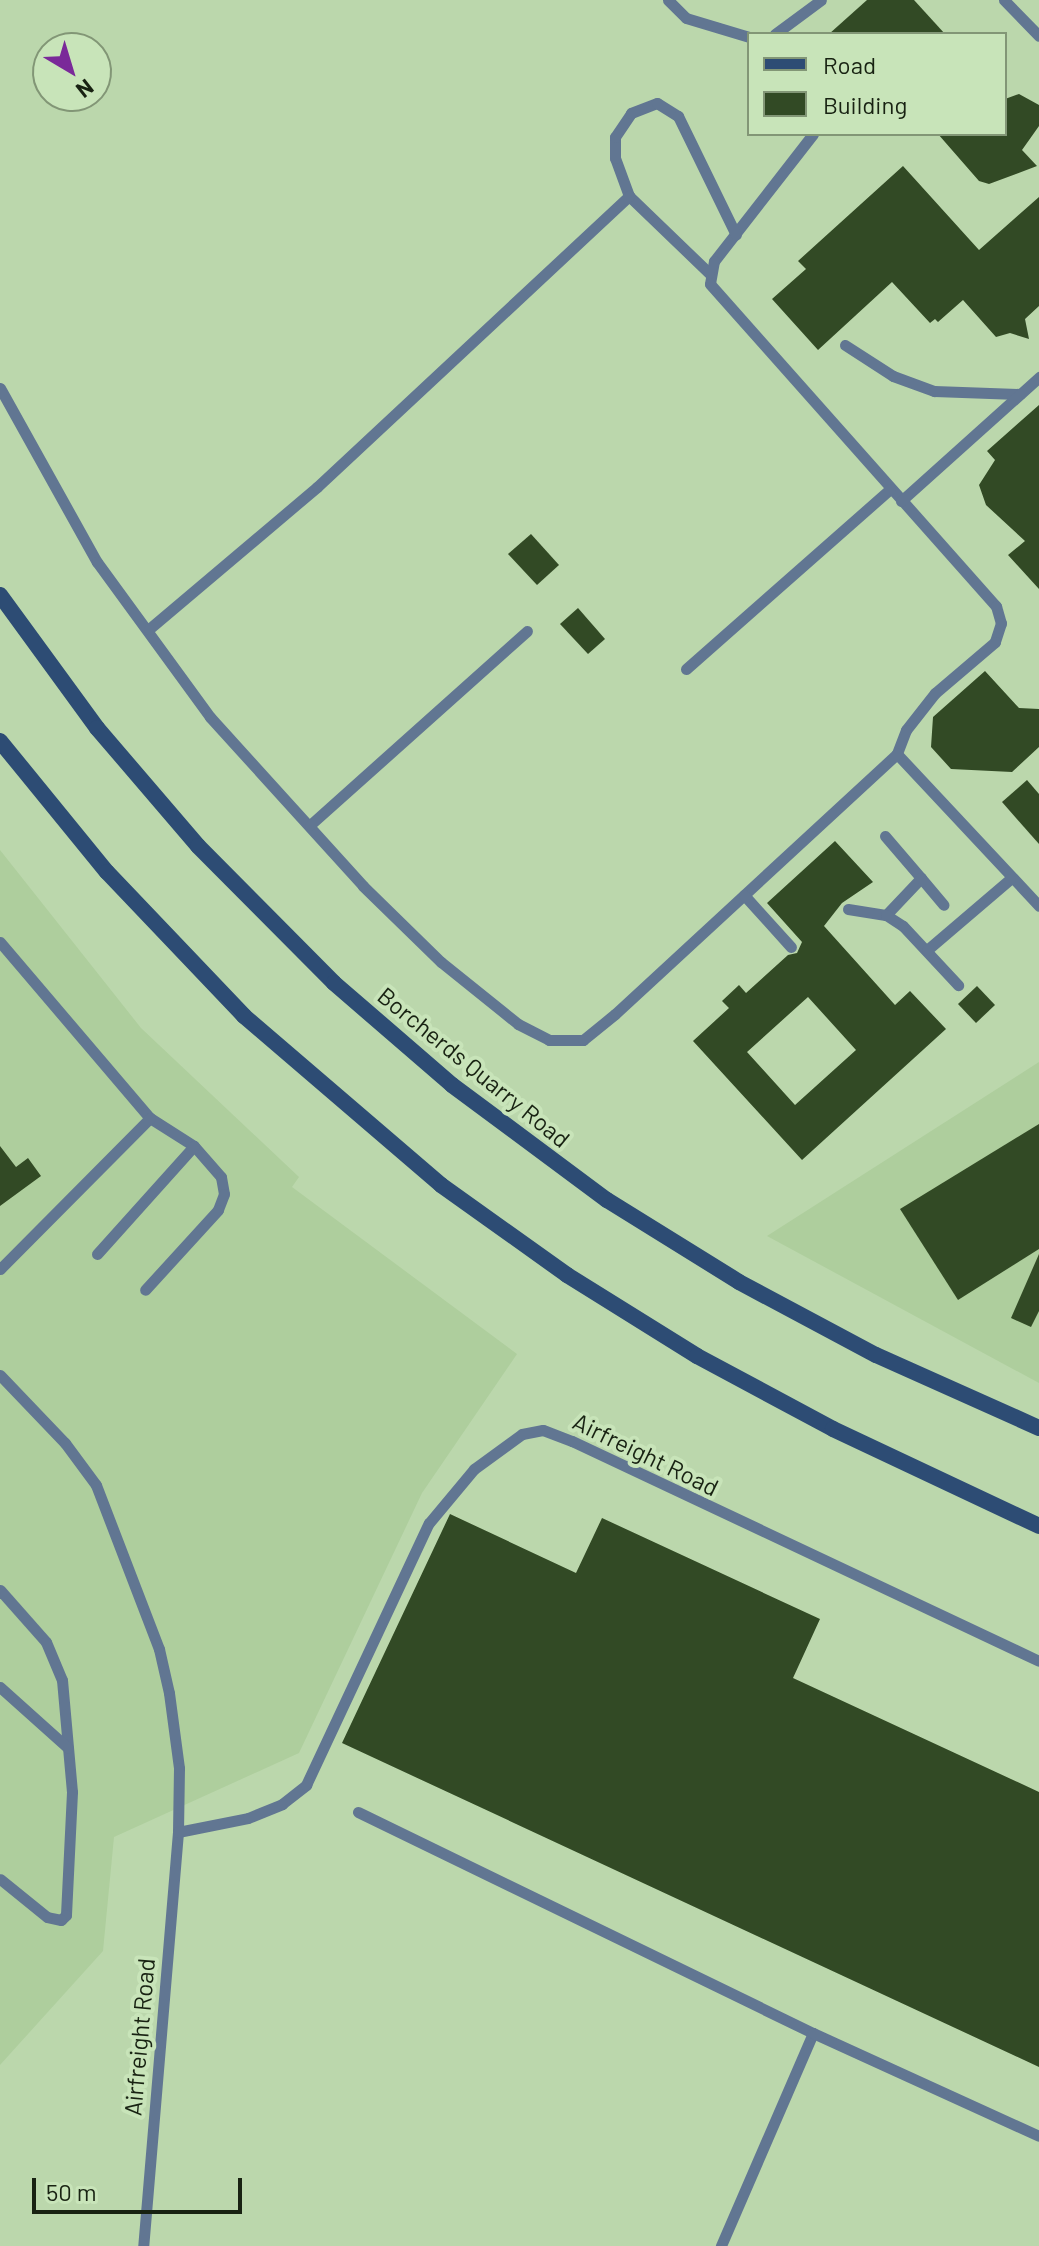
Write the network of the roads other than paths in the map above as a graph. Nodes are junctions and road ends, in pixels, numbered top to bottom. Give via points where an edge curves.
1 (668, 0) edge
2 (821, 0) edge
3 (1004, 0) edge
4 (778, 32) edge
5 (747, 36) edge
6 (1039, 36) edge
7 (811, 136) edge
8 (629, 196) junction
9 (736, 235) junction
10 (709, 273) junction
11 (845, 345) dead end
12 (1039, 377) edge
13 (0, 388) edge
14 (1020, 394) junction
15 (890, 489) junction
16 (901, 501) junction
17 (0, 595) edge
18 (149, 629) junction
19 (527, 631) dead end
20 (686, 669) dead end
21 (0, 741) edge
22 (897, 754) junction
23 (310, 825) junction
24 (885, 836) dead end
25 (921, 878) junction
26 (1010, 879) junction
27 (744, 895) junction
28 (944, 905) dead end
29 (1039, 906) edge
30 (848, 909) dead end
31 (886, 915) junction
32 (0, 942) edge
33 (791, 947) dead end
34 (927, 950) junction
35 (958, 985) dead end
36 (150, 1118) junction
37 (194, 1146) junction
38 (97, 1254) dead end
39 (0, 1269) edge
40 (145, 1290) dead end
41 (0, 1375) edge
42 (1039, 1428) edge
43 (1039, 1526) edge
44 (0, 1590) edge
45 (1039, 1661) edge
46 (0, 1687) edge
47 (68, 1748) junction
48 (358, 1812) dead end
49 (178, 1832) junction
50 (0, 1879) edge
51 (813, 2033) junction
52 (1039, 2136) edge
53 (143, 2246) edge
54 (721, 2246) edge

1 - 5 lane via 686,18
2 - 4 lane
3 - 6 lane
7 - 9 lane
8 - 9 lane via 615,158 615,137 631,113 657,103 678,116
8 - 10 lane
8 - 18 lane via 317,487
9 - 10 lane
10 - 15 lane via 718,297
11 - 14 lane via 893,376 934,391
12 - 14 lane
13 - 18 lane via 97,562
14 - 16 lane
15 - 16 lane
15 - 20 lane
16 - 22 lane via 986,594 1001,623 995,642 921,711
17 - 42 main road, Borcherds Quarry Road via 97,728 198,846 315,966 452,1085 607,1200 739,1282 876,1355
18 - 23 lane via 210,717
19 - 23 lane
21 - 43 main road via 107,872 244,1016 462,1201 567,1275 731,1376
22 - 26 lane
22 - 27 lane
23 - 27 lane via 441,962 518,1024 560,1043 583,1040
24 - 25 lane
25 - 28 lane
25 - 31 lane
26 - 29 lane
26 - 34 lane
27 - 33 lane
30 - 31 lane
31 - 34 lane
32 - 36 lane
34 - 35 lane
36 - 37 lane
36 - 39 lane
37 - 38 lane
37 - 40 lane via 221,1177 224,1194 218,1210
41 - 49 lane, Airfreight Road via 65,1443 96,1485 115,1529 159,1649 169,1693 179,1768
44 - 47 lane via 35,1627 55,1659
45 - 49 lane, Airfreight Road via 572,1441 543,1430 522,1434 474,1469 429,1523 306,1785 282,1804 248,1818
46 - 47 lane
47 - 50 lane via 72,1852 66,1915 61,1920 47,1917
48 - 51 lane
49 - 53 lane, Airfreight Road
51 - 52 lane
51 - 54 lane

